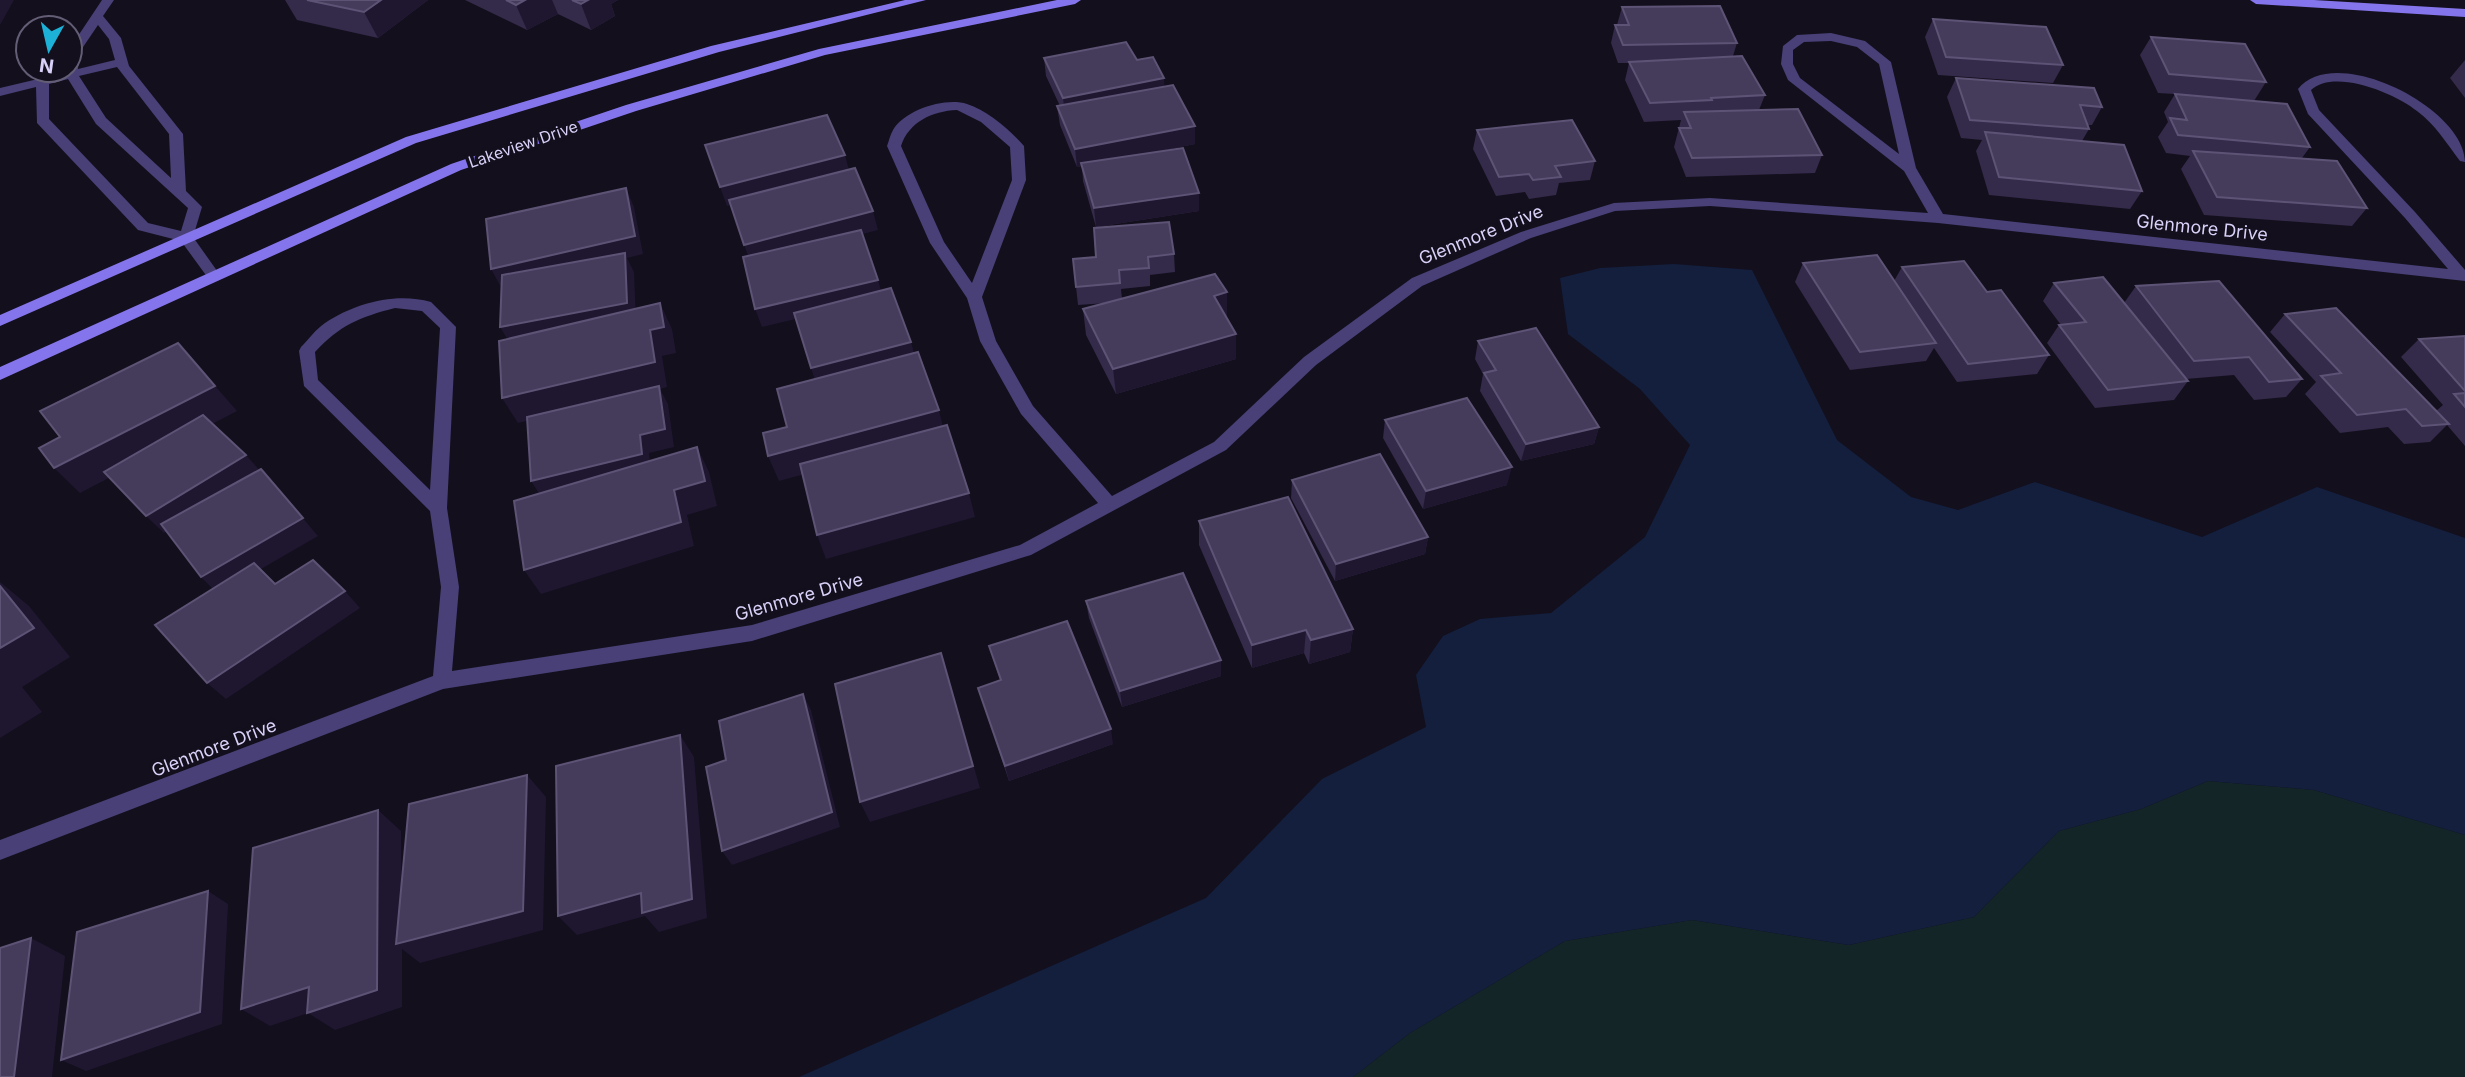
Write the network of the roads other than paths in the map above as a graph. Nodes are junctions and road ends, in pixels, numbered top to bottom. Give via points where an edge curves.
1 (108, 0) edge
2 (920, 0) edge
3 (1075, 0) edge
4 (2256, 0) edge
5 (2465, 13) edge
6 (93, 20) junction
7 (84, 31) edge
8 (84, 35) edge
9 (121, 62) junction
10 (84, 71) edge
11 (24, 84) edge
12 (46, 84) edge
13 (77, 84) edge
14 (0, 92) edge
15 (2465, 158) edge
16 (1909, 168) junction
17 (179, 190) junction
18 (1938, 218) junction
19 (186, 237) junction
20 (213, 275) junction
21 (2463, 275) edge
22 (974, 297) junction
23 (0, 321) edge
24 (0, 374) edge
25 (1111, 505) junction
26 (438, 508) junction
27 (442, 681) junction
28 (0, 850) edge

1 - 6 street
2 - 19 street, Lakeview Drive via 715,49 411,140
3 - 20 street, Lakeview Drive via 823,52 631,108 457,167
4 - 5 street
6 - 7 street
6 - 8 street
6 - 9 street via 115,38
9 - 10 street
9 - 17 street via 176,134
11 - 14 street
12 - 19 street via 42,120 143,228
13 - 17 street via 101,121
15 - 21 street, Glenmore Drive via 2415,103 2379,86 2341,77 2316,78 2304,89 2313,111
16 - 16 street via 1794,80 1787,49 1801,38 1831,37 1861,44 1885,62
16 - 18 street
17 - 19 street via 195,207
18 - 21 street, Glenmore Drive
18 - 25 street, Glenmore Drive via 1710,202 1614,207 1526,235 1417,282 1310,361 1220,446
19 - 20 street
19 - 23 street, Lakeview Drive
20 - 24 street, Lakeview Drive
22 - 22 street via 937,243 894,146 899,131 936,109 960,106 989,120 1017,146 1019,180
22 - 25 street via 988,341 1027,410
25 - 27 street, Glenmore Drive via 1025,550 752,633
26 - 26 street via 310,382 307,351 328,328 362,311 395,303 426,306 447,327
26 - 27 street via 450,587
27 - 28 street, Glenmore Drive

